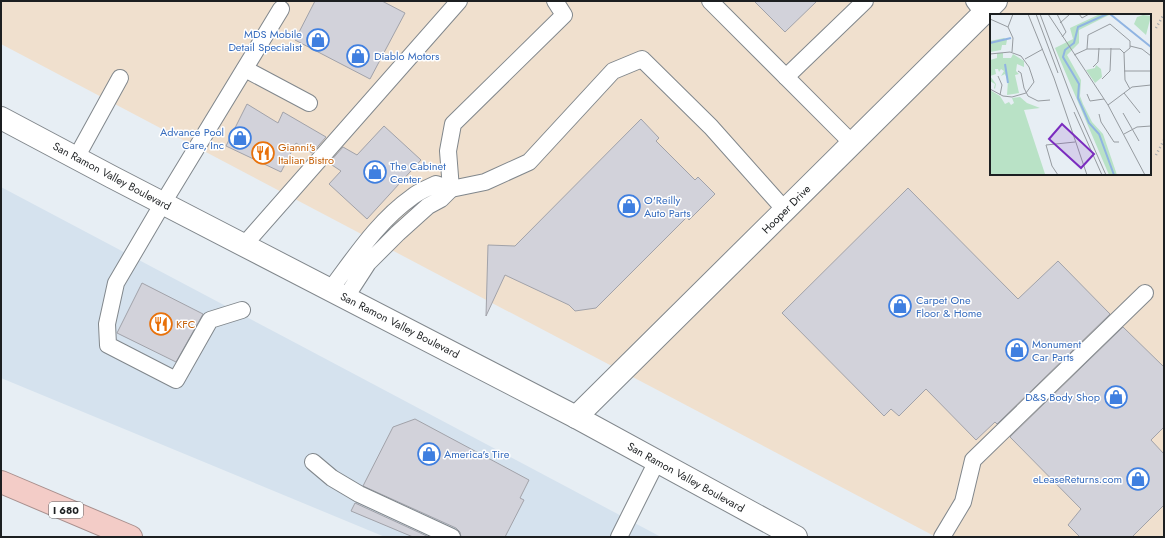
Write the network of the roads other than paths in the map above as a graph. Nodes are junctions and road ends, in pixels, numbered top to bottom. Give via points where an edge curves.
1 (459, 1) edge
2 (555, 1) edge
3 (710, 1) edge
4 (866, 1) edge
5 (984, 5) edge
6 (281, 9) dead end
7 (245, 69) junction
8 (786, 77) junction
9 (120, 78) dead end
10 (309, 103) dead end
11 (1, 118) edge
12 (852, 143) junction
13 (76, 158) junction
14 (451, 189) junction
15 (163, 203) junction
16 (785, 210) junction
17 (244, 245) junction
18 (1145, 293) dead end
19 (338, 294) junction
20 (242, 310) dead end
21 (576, 417) junction
22 (657, 461) junction
23 (313, 462) dead end
24 (1, 482) edge
25 (769, 531) edge
26 (131, 537) edge
27 (452, 537) edge
28 (619, 537) edge
29 (796, 537) edge
30 (942, 537) edge

1 - 17 lane
2 - 14 lane via 564,15 453,124 448,150
3 - 8 lane
4 - 8 lane
5 - 12 main road, Hooper Drive
6 - 7 lane
7 - 10 lane
7 - 15 lane
8 - 12 lane
9 - 13 lane
11 - 13 main road, San Ramon Valley Boulevard
12 - 16 main road, Hooper Drive
13 - 15 main road, San Ramon Valley Boulevard
14 - 16 lane via 485,182 529,162 613,71 642,59 711,127
14 - 19 lane via 398,233
15 - 17 main road, San Ramon Valley Boulevard
15 - 20 lane via 116,283 107,324 108,345 176,380 210,320
16 - 21 main road, Hooper Drive
17 - 19 main road, San Ramon Valley Boulevard
18 - 30 lane via 973,460 963,502
19 - 21 main road, San Ramon Valley Boulevard
21 - 22 main road, San Ramon Valley Boulevard
22 - 25 main road, San Ramon Valley Boulevard
22 - 28 lane
23 - 27 lane via 332,478 359,494
24 - 26 highway, I 680
25 - 29 main road, San Ramon Valley Boulevard

